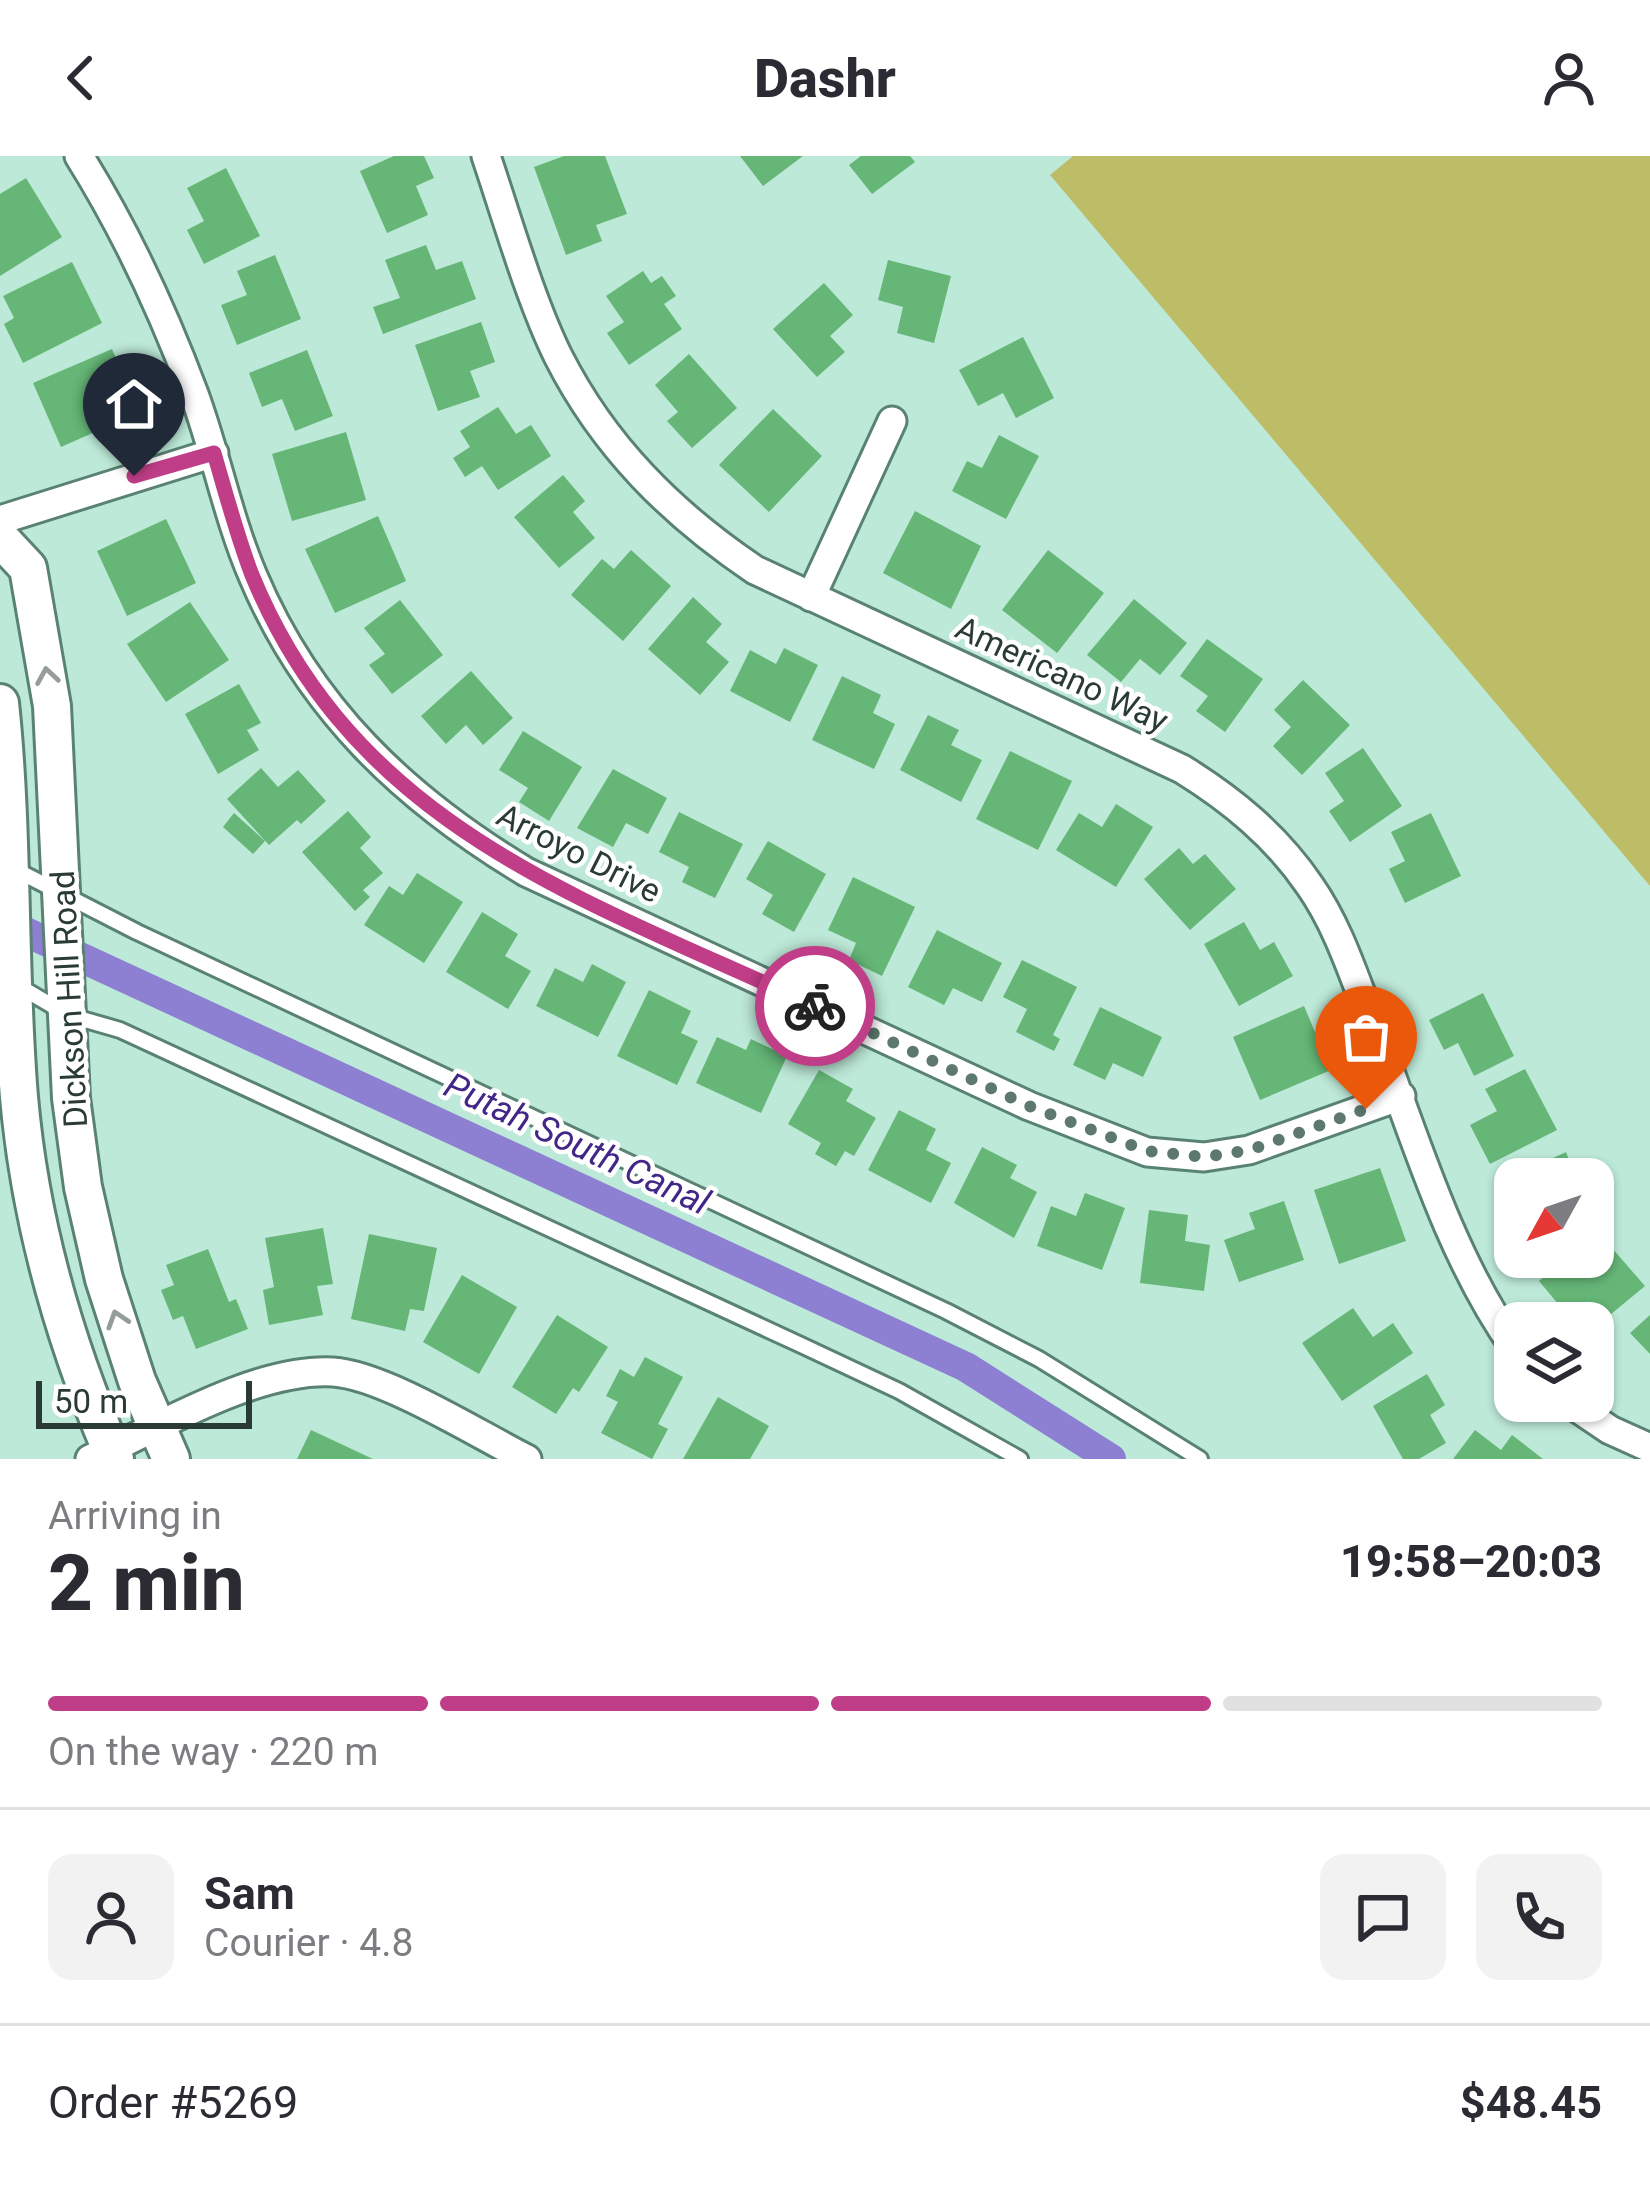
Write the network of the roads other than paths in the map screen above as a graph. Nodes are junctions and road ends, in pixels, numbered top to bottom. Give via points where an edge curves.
1 (79, 156) edge
2 (486, 156) edge
3 (892, 422) dead end
4 (214, 453) junction
5 (0, 520) edge
6 (0, 538) edge
7 (811, 597) junction
8 (0, 704) edge
9 (7, 876) edge
10 (64, 909) junction
11 (9, 973) edge
12 (67, 997) junction
13 (1401, 1096) junction
14 (1494, 1315) edge
15 (1598, 1422) edge
16 (164, 1444) edge
17 (1650, 1448) edge
18 (105, 1456) edge
19 (527, 1459) edge
20 (1020, 1459) edge
21 (1200, 1459) edge

1 - 4 street, Arroyo Drive via 159,308
2 - 7 street, Americano Way via 556,352 618,451 701,534
3 - 7 street
4 - 5 street
4 - 13 street, Arroyo Drive via 253,576 318,692 415,797 526,872 1029,1106 1147,1151 1204,1157 1250,1150
10 -> 6 street, Dickson Hill Road via 43,650 28,568
7 - 13 street, Americano Way via 1229,798 1310,887 1341,942
8 - 9 street, Dickson Hill Road
9 - 10 lane
9 - 11 street, Dickson Hill Road
10 - 12 street, Dickson Hill Road
10 - 21 lane via 946,1311
11 - 12 lane
11 - 18 street, Dickson Hill Road via 32,1196
16 -> 12 street, Dickson Hill Road via 104,1280 83,1187
12 - 20 lane via 119,1030 899,1391
13 - 14 street, Americano Way
15 - 17 street
16 - 18 street
16 - 19 street via 254,1386 337,1372

